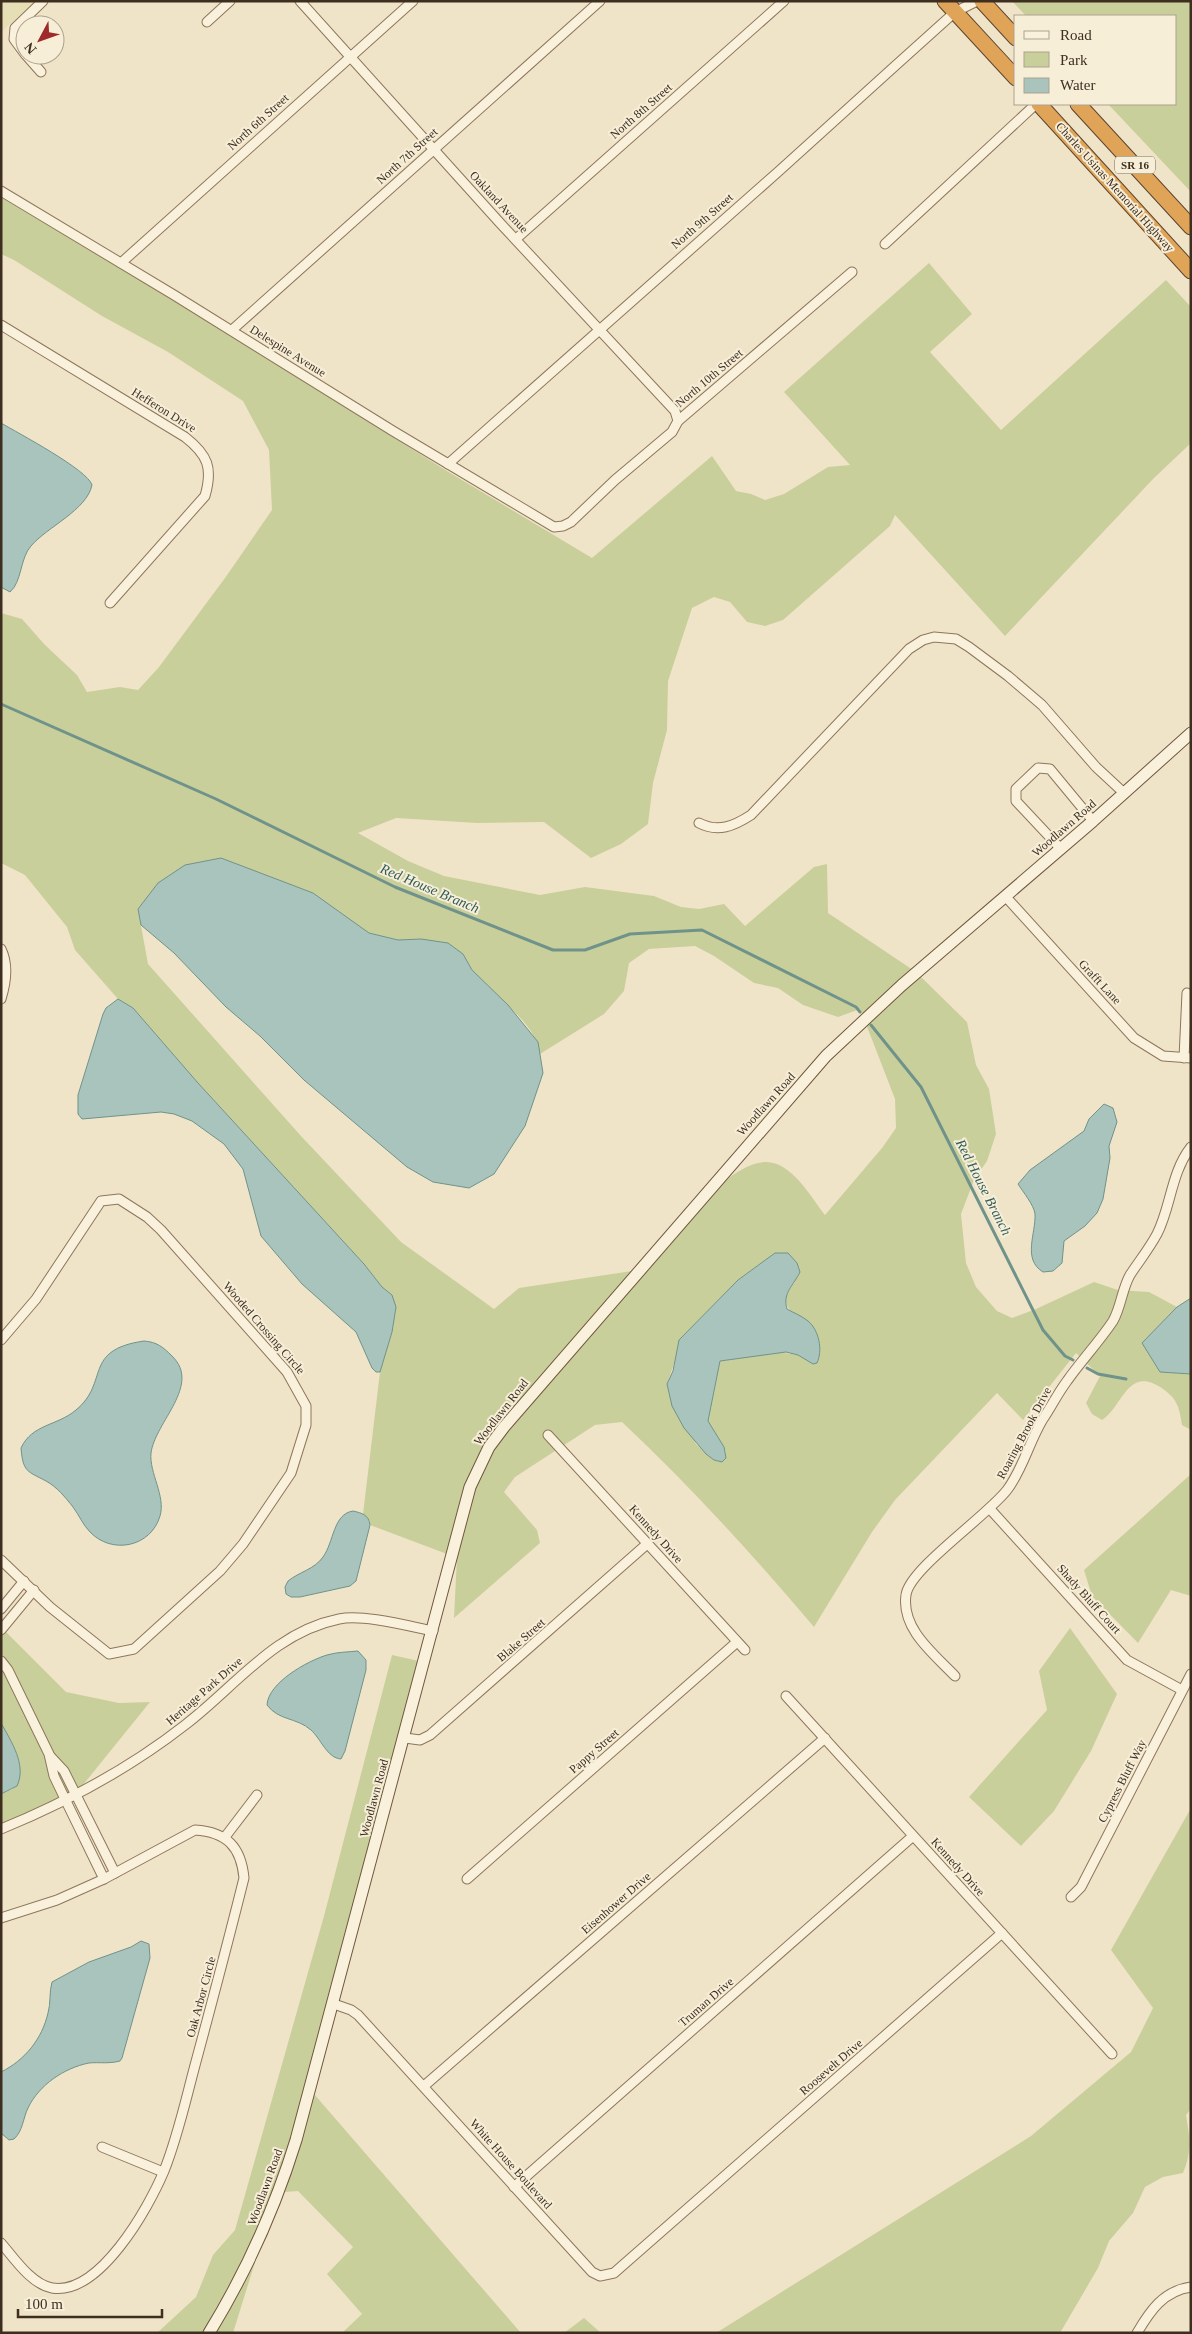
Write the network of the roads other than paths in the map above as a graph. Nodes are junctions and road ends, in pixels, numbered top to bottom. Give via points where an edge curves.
1 (43, 1) edge
2 (230, 1) edge
3 (300, 1) edge
4 (412, 1) edge
5 (600, 1) edge
6 (784, 1) edge
7 (977, 1) edge
8 (982, 1) edge
9 (950, 7) edge
10 (28, 15) edge
11 (207, 22) dead end
12 (1014, 36) edge
13 (350, 56) junction
14 (35, 65) edge
15 (41, 72) dead end
16 (1014, 76) edge
17 (1036, 105) edge
18 (1038, 105) edge
19 (1079, 105) edge
20 (434, 149) junction
21 (1, 191) edge
22 (1191, 227) edge
23 (516, 239) junction
24 (885, 244) dead end
25 (121, 263) junction
26 (1190, 268) edge
27 (852, 272) dead end
28 (1, 324) edge
29 (598, 329) junction
30 (232, 330) junction
31 (678, 421) junction
32 (448, 464) junction
33 (563, 526) joint
34 (110, 603) dead end
35 (1191, 733) edge
36 (1124, 793) junction
37 (1093, 821) junction
38 (699, 823) dead end
39 (1061, 849) junction
40 (1006, 897) junction
41 (1, 949) edge
42 (1187, 993) dead end
43 (1, 999) edge
44 (1188, 1058) edge
45 (1191, 1147) edge
46 (1, 1340) edge
47 (548, 1435) dead end
48 (990, 1509) junction
49 (647, 1544) junction
50 (1, 1560) edge
51 (24, 1582) junction
52 (34, 1590) junction
53 (1, 1609) edge
54 (1, 1630) edge
55 (433, 1630) junction
56 (737, 1642) junction
57 (745, 1650) dead end
58 (1, 1661) edge
59 (1191, 1674) edge
60 (955, 1676) dead end
61 (1182, 1690) junction
62 (786, 1696) dead end
63 (405, 1738) junction
64 (825, 1738) junction
65 (49, 1754) junction
66 (75, 1794) junction
67 (257, 1795) dead end
68 (65, 1800) junction
69 (1, 1829) edge
70 (913, 1836) junction
71 (225, 1837) junction
72 (115, 1872) junction
73 (104, 1879) junction
74 (467, 1879) dead end
75 (1071, 1897) dead end
76 (1, 1918) edge
77 (1002, 1933) junction
78 (334, 2004) junction
79 (1112, 2054) dead end
80 (424, 2086) junction
81 (102, 2147) dead end
82 (163, 2172) junction
83 (514, 2187) junction
84 (677, 2219) joint
85 (1, 2243) edge
86 (1191, 2287) edge
87 (209, 2333) edge
88 (1137, 2333) edge

1 - 10 street
2 - 11 street
3 - 13 street, Oakland Avenue
4 - 13 street, North 6th Street
5 - 20 street, North 7th Street
6 - 23 street, North 8th Street
7 - 9 street, North 9th Street
8 - 12 highway
9 - 16 highway
9 - 29 street, North 9th Street via 779,171
13 - 20 street, Oakland Avenue
13 - 25 street, North 6th Street
14 - 15 street
17 - 24 street
18 - 26 highway, Charles Usinas Memorial Highway / SR 16
19 - 22 highway, SR 16
20 - 23 street, Oakland Avenue
20 - 30 street, North 7th Street
21 - 25 street, Delespine Avenue
23 - 29 street, Oakland Avenue
25 - 30 street, Delespine Avenue
27 - 31 street, North 10th Street
28 - 34 street, Hefferon Drive via 185,437 199,448 208,465 209,482 205,496
29 - 31 street, Oakland Avenue via 675,411
29 - 32 street, North 9th Street
30 - 32 street, Delespine Avenue
31 - 33 street, North 10th Street via 672,432
32 - 33 street, Delespine Avenue via 549,525
35 - 36 street, Woodlawn Road
36 - 37 street, Woodlawn Road
36 - 38 street via 1022,687 956,639 934,637 909,649 751,815 722,828
37 - 39 street, Woodlawn Road
37 - 39 street via 1050,769 1038,768 1016,789 1016,801
39 - 40 street, Woodlawn Road
40 - 44 street, Grafft Lane via 1134,1038 1164,1056
40 - 55 street, Woodlawn Road via 902,985 826,1056 504,1427 489,1447 470,1487
41 - 43 street via 5,956 6,974
42 - 44 street
45 - 48 street, Roaring Brook Drive via 1176,1178 1163,1222 1147,1253 1129,1277 1113,1321 1066,1382 1040,1423 1008,1490
46 - 52 street, Wooded Crossing Circle via 36,1299 101,1201 119,1199 161,1230 288,1372 306,1406 306,1425 291,1473 243,1544 187,1603 134,1649 109,1654 50,1607
47 - 49 street, Kennedy Drive
48 - 60 street, Roaring Brook Drive via 908,1585 906,1611 912,1627
48 - 61 street, Shady Bluff Court via 1127,1660
49 - 56 street, Kennedy Drive
49 - 63 street, Blake Street via 430,1735 420,1740
50 - 51 street, Wooded Crossing Circle
51 - 52 street, Wooded Crossing Circle
51 - 53 street
52 - 54 street
55 - 63 street, Woodlawn Road
55 - 66 street, Heritage Park Drive via 376,1620 341,1618 314,1626 269,1651 187,1724 146,1754
56 - 57 street, Kennedy Drive
56 - 74 street, Pappy Street
58 - 65 street
59 - 61 street, Cypress Bluff Way
61 - 75 street, Cypress Bluff Way via 1081,1888
62 - 64 street, Kennedy Drive
63 - 78 street, Woodlawn Road
64 - 70 street, Kennedy Drive
64 - 80 street, Eisenhower Drive
65 - 66 street via 64,1771
65 - 68 street via 54,1776
66 - 68 street, Heritage Park Drive
66 - 72 street
67 - 71 street
68 - 69 street, Heritage Park Drive
68 - 73 street
70 - 77 street, Kennedy Drive
70 - 83 street, Truman Drive
71 - 72 street via 195,1830
71 - 82 street, Oak Arbor Circle via 242,1862 244,1878 176,2136
72 - 73 street
73 - 76 street via 57,1900
77 - 79 street, Kennedy Drive
77 - 84 street, Roosevelt Drive
78 - 80 street, White House Boulevard via 358,2015
78 - 87 street, Woodlawn Road via 278,2196 259,2242
80 - 83 street, White House Boulevard
81 - 82 street
82 - 85 street, Oak Arbor Circle via 138,2220 100,2269 82,2282 66,2289 49,2287 34,2279
83 - 84 street, White House Boulevard via 592,2272 600,2276 614,2273
86 - 88 street via 1166,2296 1152,2309

